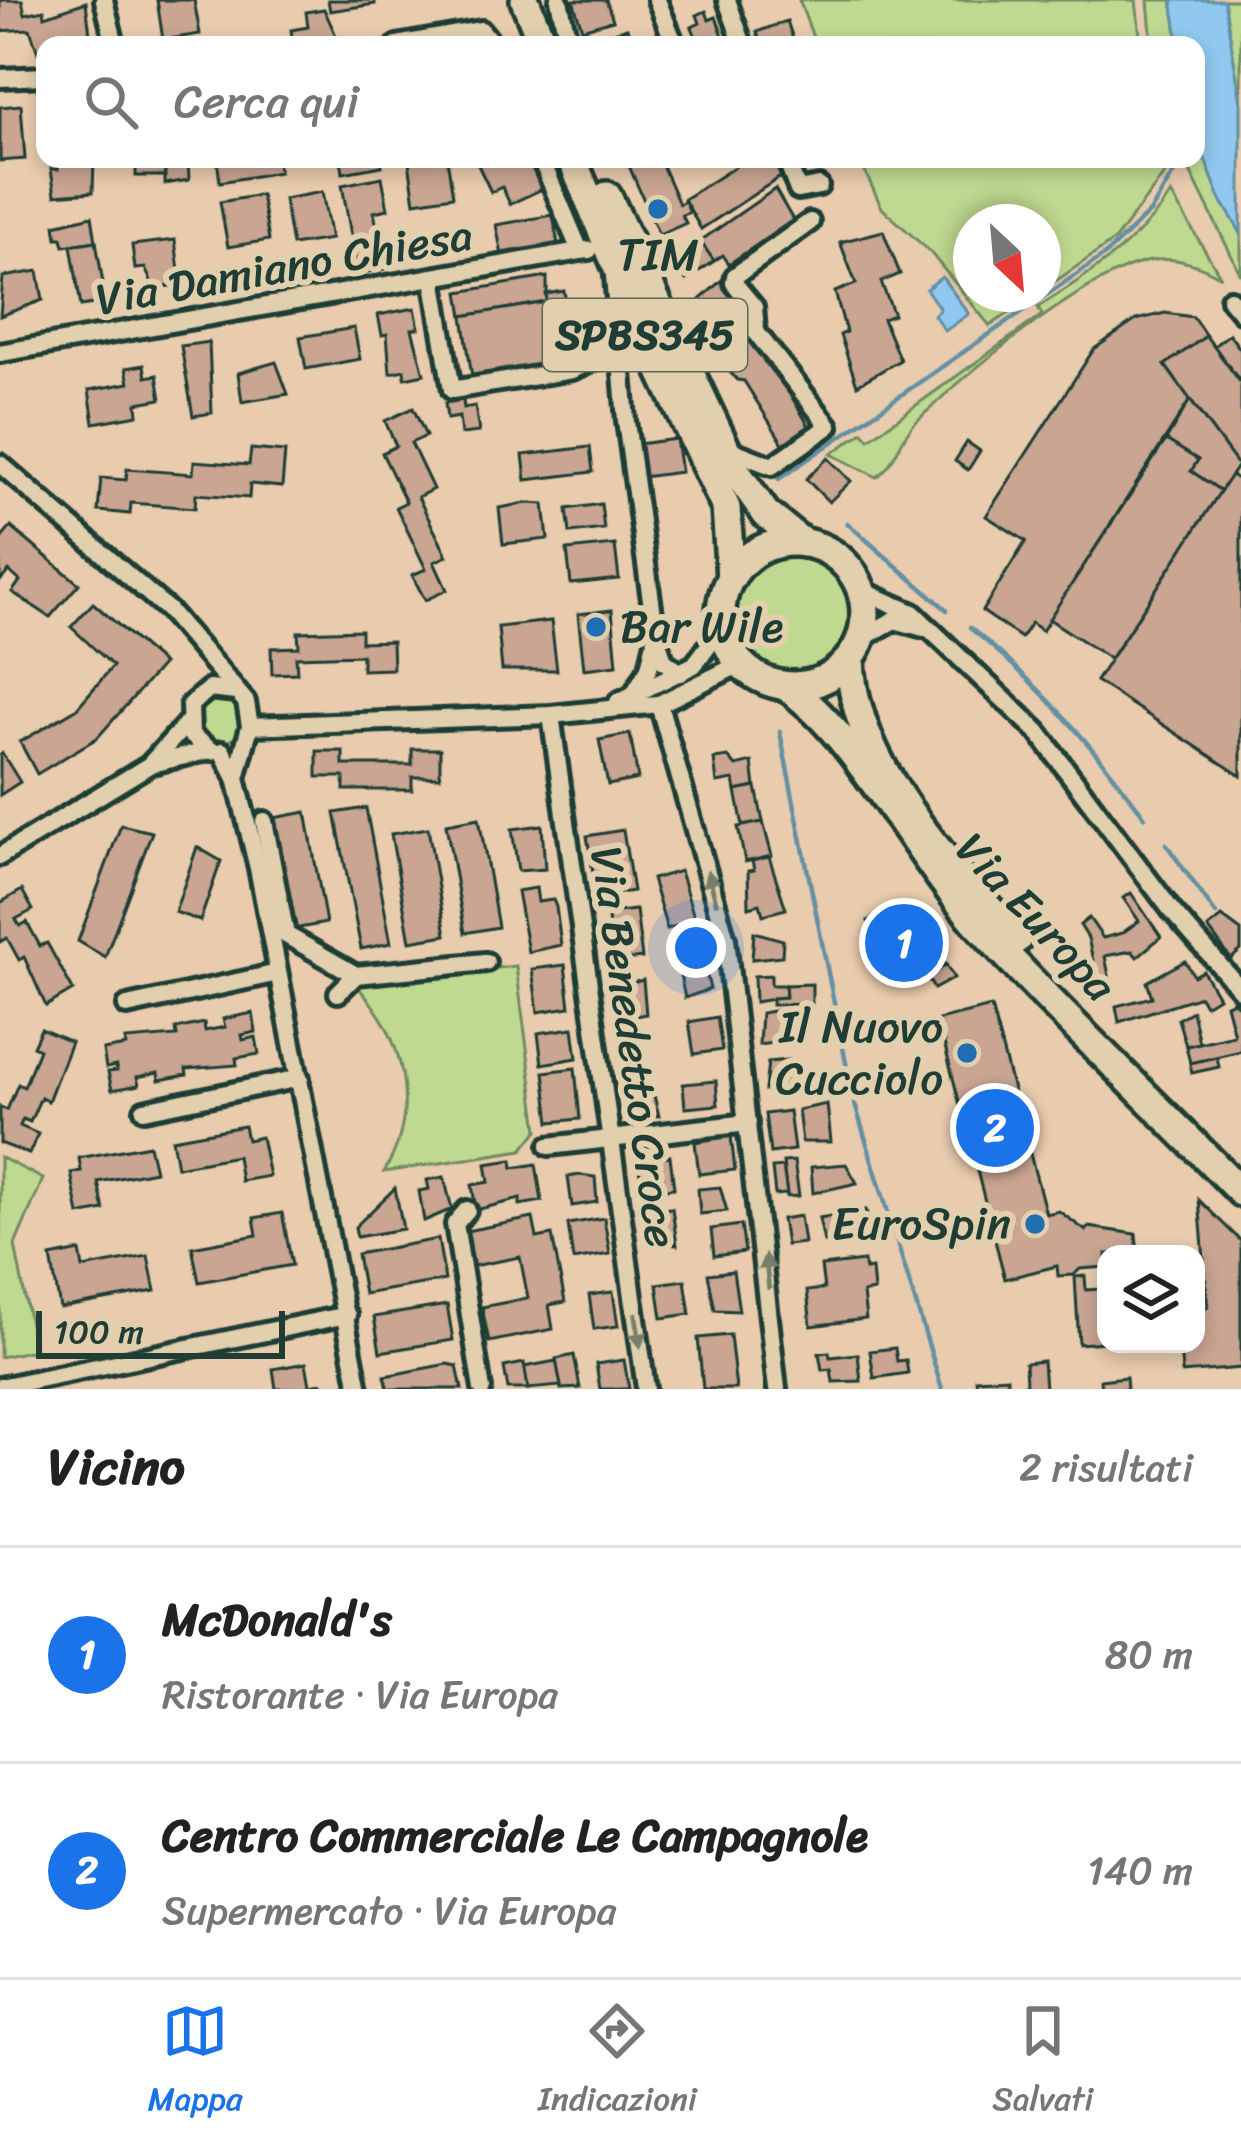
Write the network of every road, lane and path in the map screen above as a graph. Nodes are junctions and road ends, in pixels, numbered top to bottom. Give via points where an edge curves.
1 (104, 0) edge
2 (508, 0) edge
3 (525, 0) edge
4 (559, 0) edge
5 (657, 0) edge
6 (727, 0) edge
7 (113, 36) edge
8 (522, 36) edge
9 (539, 36) edge
10 (567, 36) edge
11 (671, 36) edge
12 (740, 36) edge
13 (36, 76) edge
14 (0, 78) edge
15 (547, 168) edge
16 (575, 168) edge
17 (594, 168) edge
18 (789, 168) edge
19 (818, 186) dead end
20 (811, 222) dead end
21 (600, 252) junction
22 (433, 277) junction
23 (651, 348) junction
24 (0, 352) edge
25 (620, 353) junction
26 (722, 446) junction
27 (0, 464) edge
28 (803, 543) junction
29 (731, 578) junction
30 (861, 590) junction
31 (722, 628) junction
32 (931, 631) junction
33 (656, 636) junction
34 (197, 646) junction
35 (855, 648) junction
36 (740, 664) junction
37 (681, 673) junction
38 (785, 686) junction
39 (202, 692) junction
40 (633, 695) junction
41 (242, 697) junction
42 (658, 704) junction
43 (601, 709) junction
44 (551, 715) junction
45 (294, 721) junction
46 (187, 723) junction
47 (249, 730) junction
48 (216, 751) junction
49 (151, 764) junction
50 (236, 778) junction
51 (263, 821) dead end
52 (0, 856) edge
53 (486, 962) dead end
54 (278, 974) junction
55 (356, 975) junction
56 (1241, 990) edge
57 (338, 992) dead end
58 (127, 1006) dead end
59 (300, 1078) junction
60 (144, 1110) dead end
61 (748, 1123) junction
62 (611, 1139) junction
63 (549, 1146) dead end
64 (1241, 1171) edge
65 (1241, 1192) edge
66 (467, 1210) dead end
67 (347, 1315) junction
68 (0, 1387) edge
69 (359, 1389) edge
70 (482, 1389) edge
71 (646, 1389) edge
72 (777, 1389) edge

1 - 7 street
2 - 8 main road
3 - 9 main road
4 - 10 street
5 - 11 street
6 - 12 street
13 - 14 street
15 - 21 street
16 - 21 main road, SPBS345
17 - 26 main road, SPBS345
18 - 19 street via 798,190
20 - 26 street via 734,283 754,307 756,332 829,426 772,466
21 - 22 street, Via Damiano Chiesa
21 - 23 main road, SPBS345
21 - 25 street
22 - 24 street, Via Damiano Chiesa
22 - 25 street via 452,389 572,370
23 - 25 street
23 - 29 main road, SPBS345 via 726,508
25 - 33 street
26 - 28 main road, SPBS345 via 757,504
27 - 34 street via 168,610
28 - 29 main road via 761,549
28 - 30 main road, SPBS345 via 838,558
29 - 31 main road, SPBS345
30 - 32 street via 913,613
30 - 35 main road, Via Europa
31 - 36 main road
31 - 37 street
32 - 35 street via 894,620
32 - 56 street via 1038,732
33 - 37 street via 664,661
33 - 40 street
34 - 39 street
34 - 41 street
35 - 38 main road via 821,681
35 - 64 main road, Via Europa via 861,730 940,847 1046,970
36 - 38 main road, Via Europa
36 - 42 street
37 - 40 street
38 - 65 main road, Via Europa via 826,721 976,922
39 - 41 street via 216,687
39 - 46 street
40 - 43 street
41 - 45 street
41 - 47 street
42 - 43 street
61 -> 42 street via 726,939
43 - 44 street
44 - 45 street
44 - 62 street, Via Benedetto Croce
45 - 47 street
46 - 48 street via 200,745
46 - 49 street
47 - 48 street
47 - 50 street
48 - 49 street
48 - 50 street
49 - 52 street
50 - 54 street
51 - 55 street via 286,935
53 - 55 street
54 - 58 street
54 - 59 street
55 - 57 street
59 - 60 street
59 - 67 street
61 - 62 street
72 -> 61 street
62 - 63 street
62 -> 71 street, Via Benedetto Croce
66 - 70 street via 455,1224
67 - 68 street
67 - 69 street

